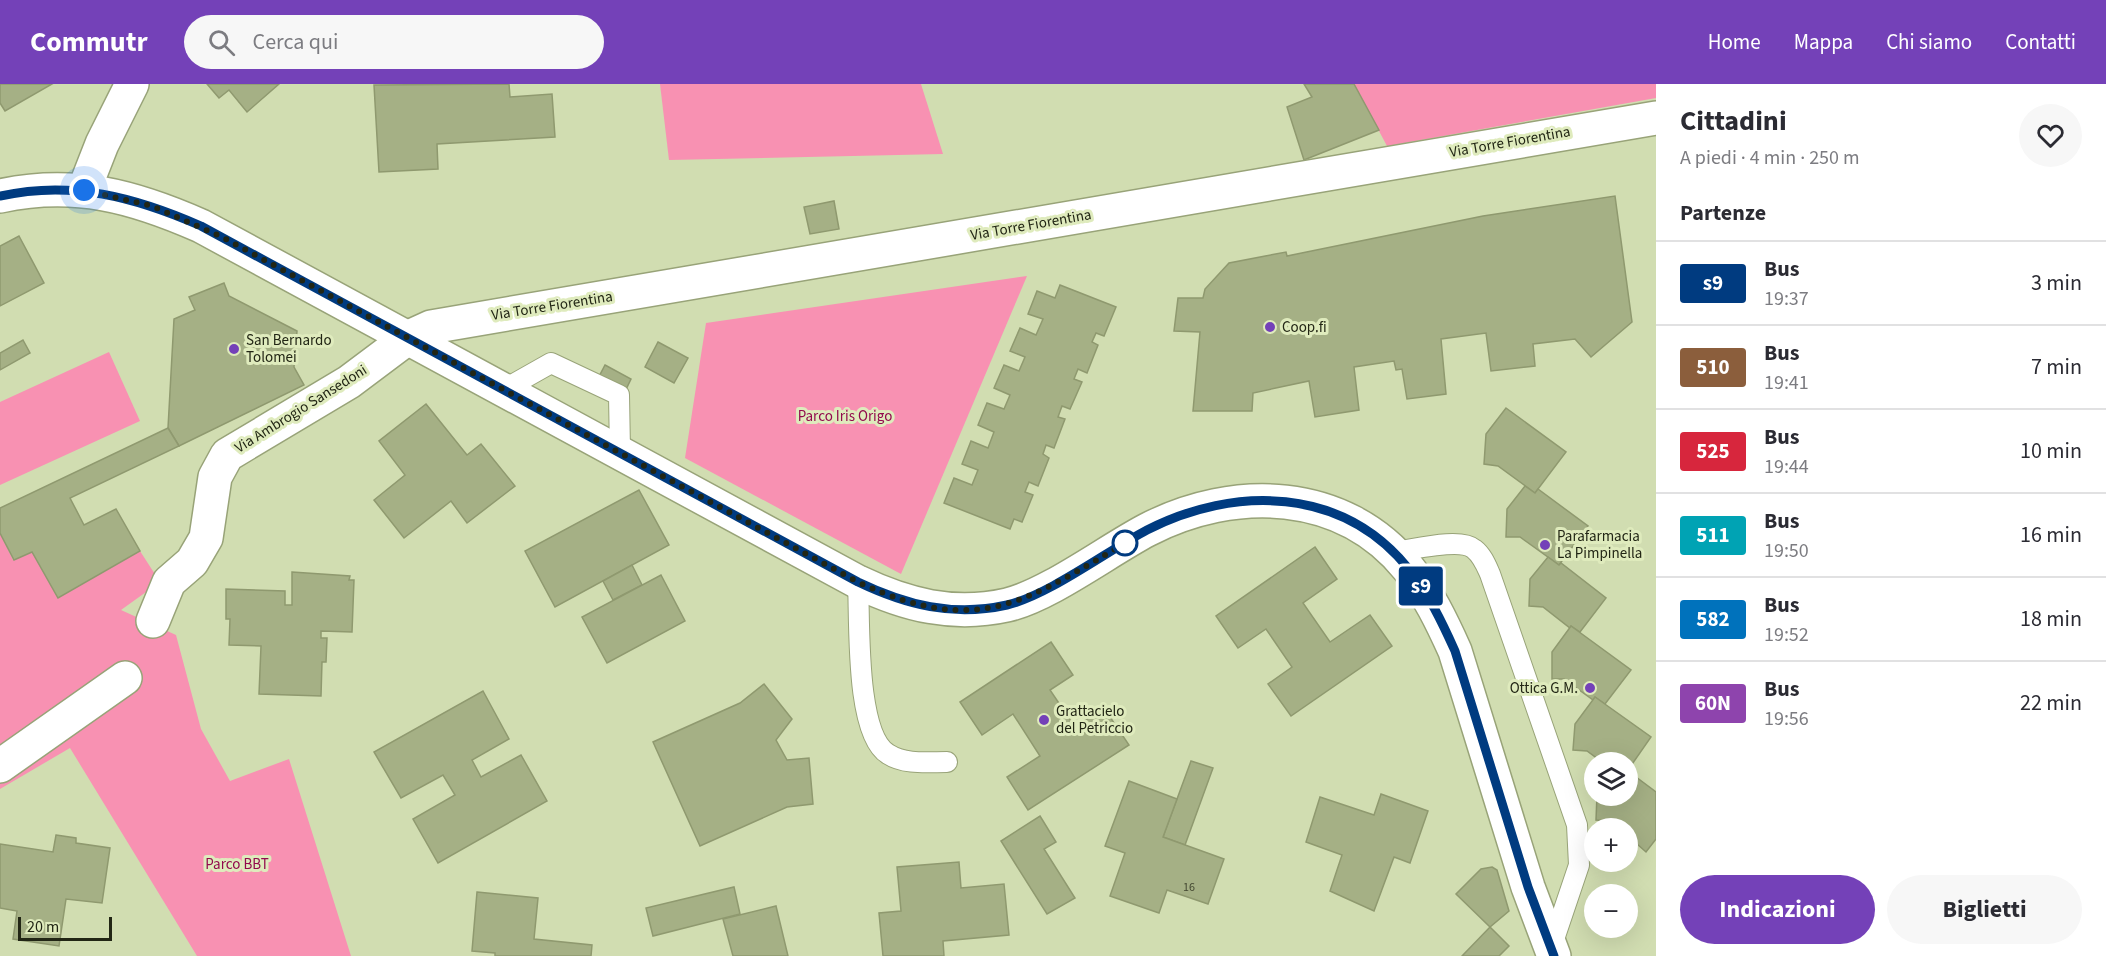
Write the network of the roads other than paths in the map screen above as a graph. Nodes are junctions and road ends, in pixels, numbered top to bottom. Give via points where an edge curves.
1 (132, 84) edge
2 (1656, 118) edge
3 (84, 190) junction
4 (0, 196) edge
5 (409, 337) junction
6 (505, 390) junction
7 (620, 451) junction
8 (1393, 552) junction
9 (858, 582) junction
10 (153, 621) dead end
11 (125, 678) dead end
12 (947, 762) dead end
13 (0, 766) edge
14 (1552, 952) edge

1 - 3 street
2 - 5 street, Via Torre Fiorentina via 442,324
3 - 4 street
3 - 5 street via 152,206 201,226
5 - 6 street
5 - 10 street, Via Ambrogio Sansedoni via 348,382 227,455 217,471 207,532 198,553 169,582
6 - 7 street
6 - 7 lane via 551,363 619,395
7 - 9 street
8 - 9 street via 1353,521 1325,509 1246,500 1209,507 1166,522 1040,591 987,609 942,610 913,604
8 - 14 street via 1420,584 1455,651 1524,876
8 - 14 lane via 1464,545 1480,555 1490,574 1577,825 1579,865
9 - 12 lane via 864,699 871,733 888,754 901,759
11 - 13 street

